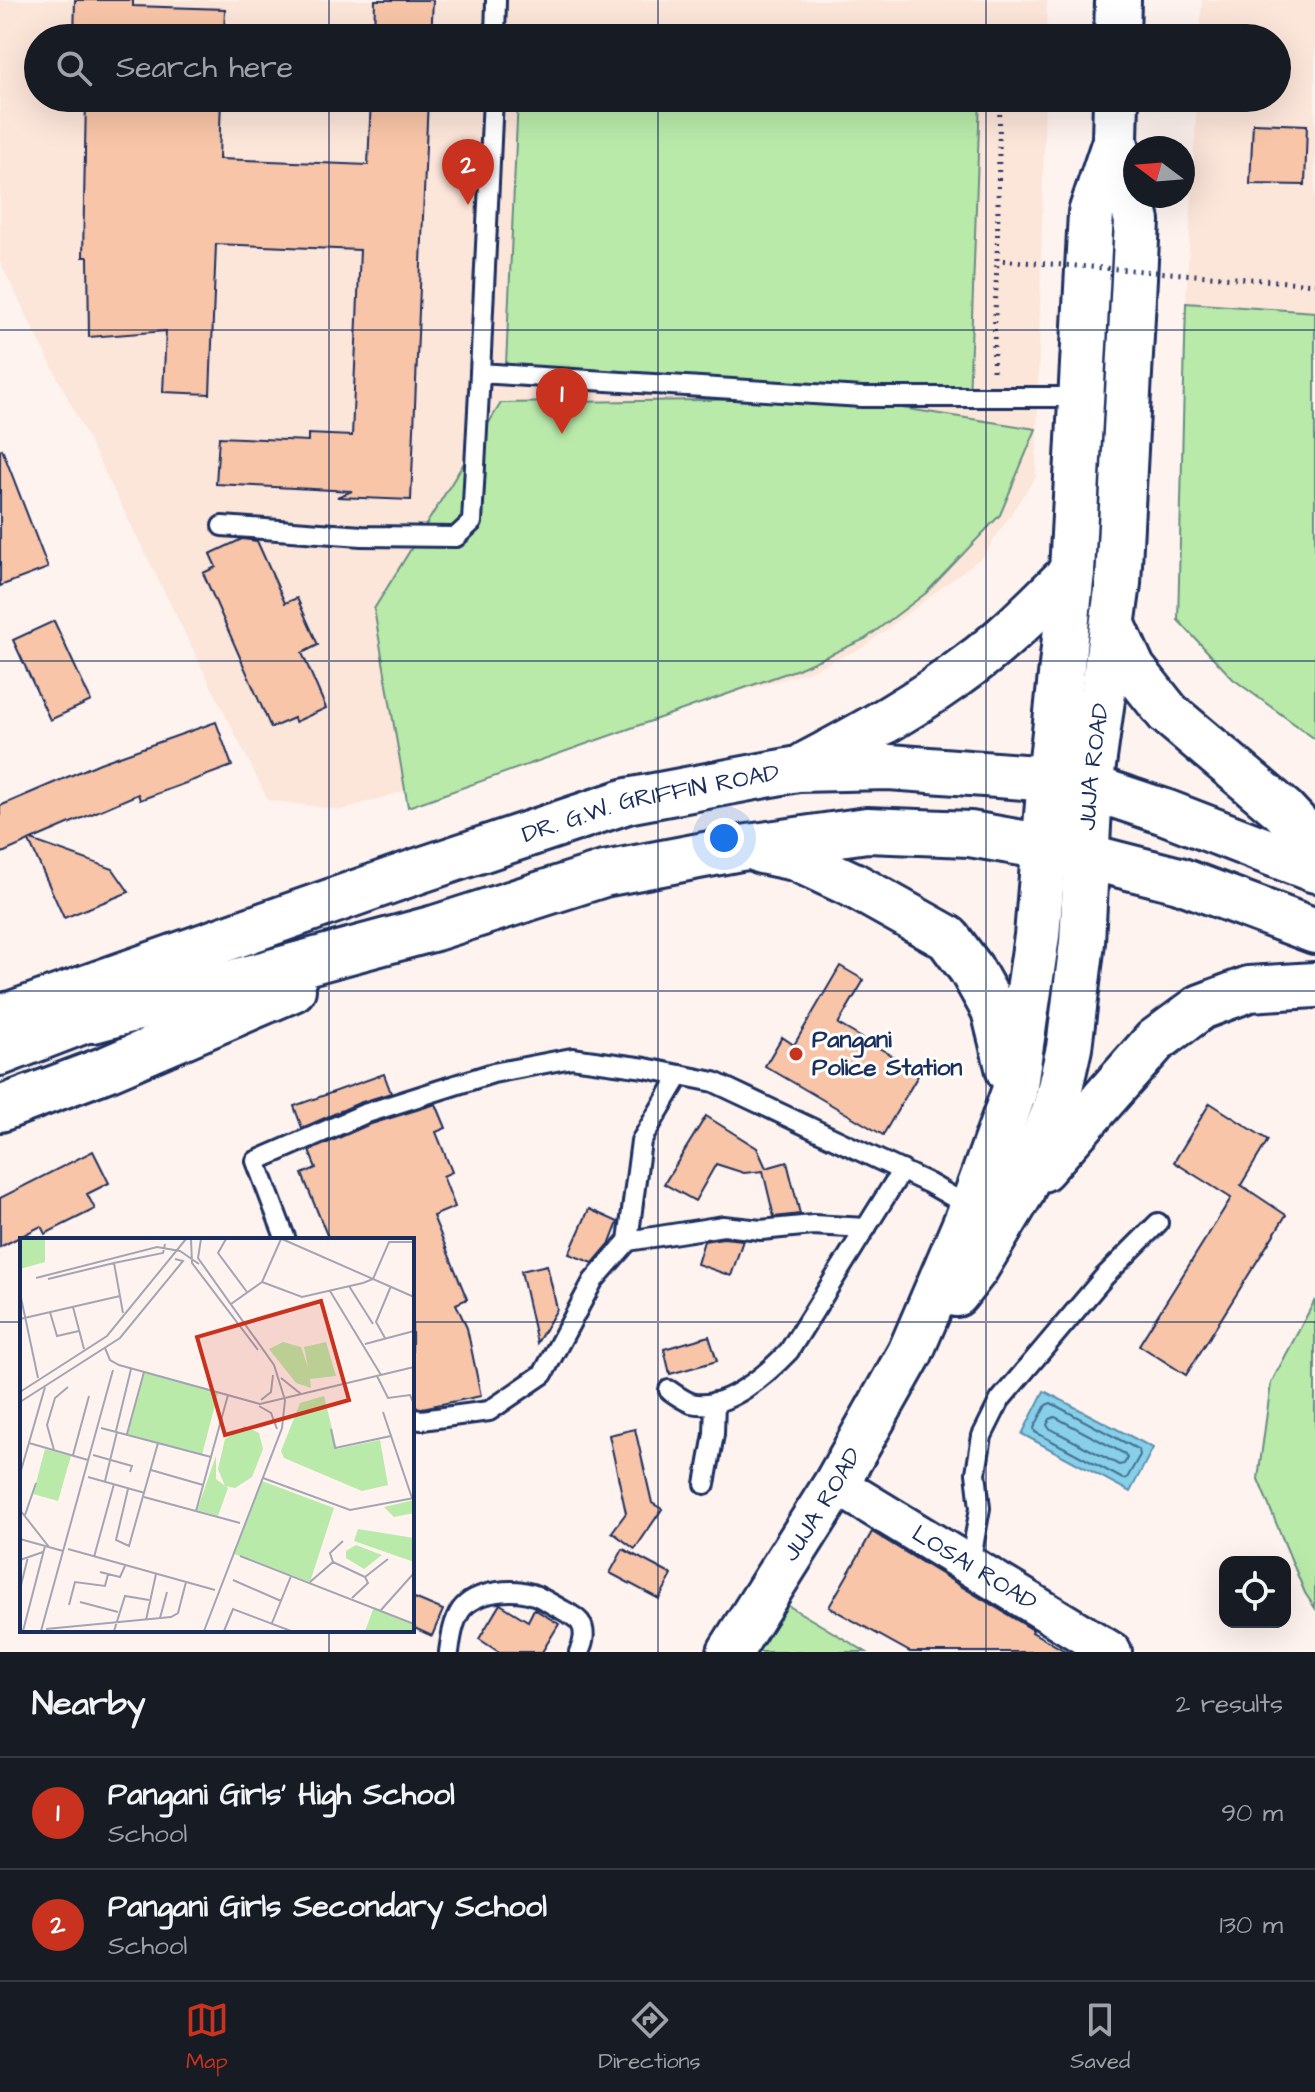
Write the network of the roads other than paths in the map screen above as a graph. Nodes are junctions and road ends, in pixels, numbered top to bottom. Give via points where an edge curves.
1 (496, 0) edge
2 (1118, 0) edge
3 (495, 24) edge
4 (1117, 24) edge
5 (492, 112) edge
6 (1116, 112) edge
7 (1115, 141) junction
8 (480, 373) junction
9 (1083, 397) junction
10 (222, 526) dead end
11 (1072, 572) junction
12 (1113, 625) junction
13 (798, 769) junction
14 (1070, 783) junction
15 (1315, 844) edge
16 (741, 848) junction
17 (1066, 852) junction
18 (1315, 870) edge
19 (418, 871) junction
20 (435, 928) junction
21 (1315, 931) edge
22 (1315, 985) edge
23 (0, 1018) edge
24 (93, 1020) junction
25 (0, 1053) edge
26 (680, 1075) junction
27 (1014, 1092) junction
28 (0, 1109) edge
29 (902, 1170) junction
30 (1021, 1193) junction
31 (972, 1208) junction
32 (1158, 1223) dead end
33 (866, 1228) junction
34 (285, 1238) edge
35 (628, 1241) junction
36 (910, 1353) junction
37 (669, 1390) dead end
38 (715, 1402) junction
39 (414, 1419) edge
40 (705, 1484) dead end
41 (836, 1484) junction
42 (970, 1564) junction
43 (449, 1652) edge
44 (579, 1652) edge
45 (730, 1652) edge
46 (1112, 1652) edge

1 - 3 lane
2 - 4 main road
5 - 8 lane
6 - 7 main road, JUJA ROAD
7 - 9 main road, JUJA ROAD via 1091,213
7 - 12 main road, JUJA ROAD via 1137,221
8 - 9 lane via 862,397
8 - 10 lane via 472,522 456,537
9 - 11 main road, JUJA ROAD
11 - 13 main road via 1022,621 922,699
11 - 14 main road, JUJA ROAD
12 - 14 main road, JUJA ROAD
12 - 15 main road via 1133,669 1168,713 1283,810
13 - 14 main road, DR. G.W. GRIFFIN ROAD via 889,767
13 - 19 main road, DR. G.W. GRIFFIN ROAD via 627,801
14 - 17 main road, JUJA ROAD
14 - 18 main road, DR. G.W. GRIFFIN ROAD
16 - 17 main road via 867,830 970,834
16 - 20 main road via 604,874
16 - 27 main road via 795,858 948,938 994,1010
17 - 21 main road via 1179,880
17 - 27 main road, JUJA ROAD via 1037,936
17 - 30 main road, JUJA ROAD via 1082,942 1069,1048 1055,1110
19 - 23 main road, DR. G.W. GRIFFIN ROAD
19 - 24 main road
20 - 24 main road
20 - 28 main road via 109,1068
22 - 30 main road via 1249,989 1201,1007 1155,1041
24 - 25 main road
26 - 29 lane via 714,1082
26 - 34 lane via 572,1058 493,1073 364,1114 256,1161
26 - 35 lane via 641,1141
27 - 31 main road, JUJA ROAD
29 - 31 lane
29 - 33 lane
30 - 36 main road, JUJA ROAD via 976,1268
31 - 36 main road, JUJA ROAD
32 - 42 lane via 1104,1277 1000,1400 982,1436 976,1473 980,1508
33 - 35 lane via 723,1226
33 - 38 lane via 789,1351 756,1383
35 - 39 lane via 593,1281 543,1374 489,1411
36 - 41 main road, JUJA ROAD
37 - 38 lane via 691,1403
38 - 40 lane
41 - 42 street, LOSAI ROAD
41 - 45 main road, JUJA ROAD
42 - 46 street, LOSAI ROAD
43 - 44 lane via 462,1609 496,1592 534,1595 573,1616 583,1631

